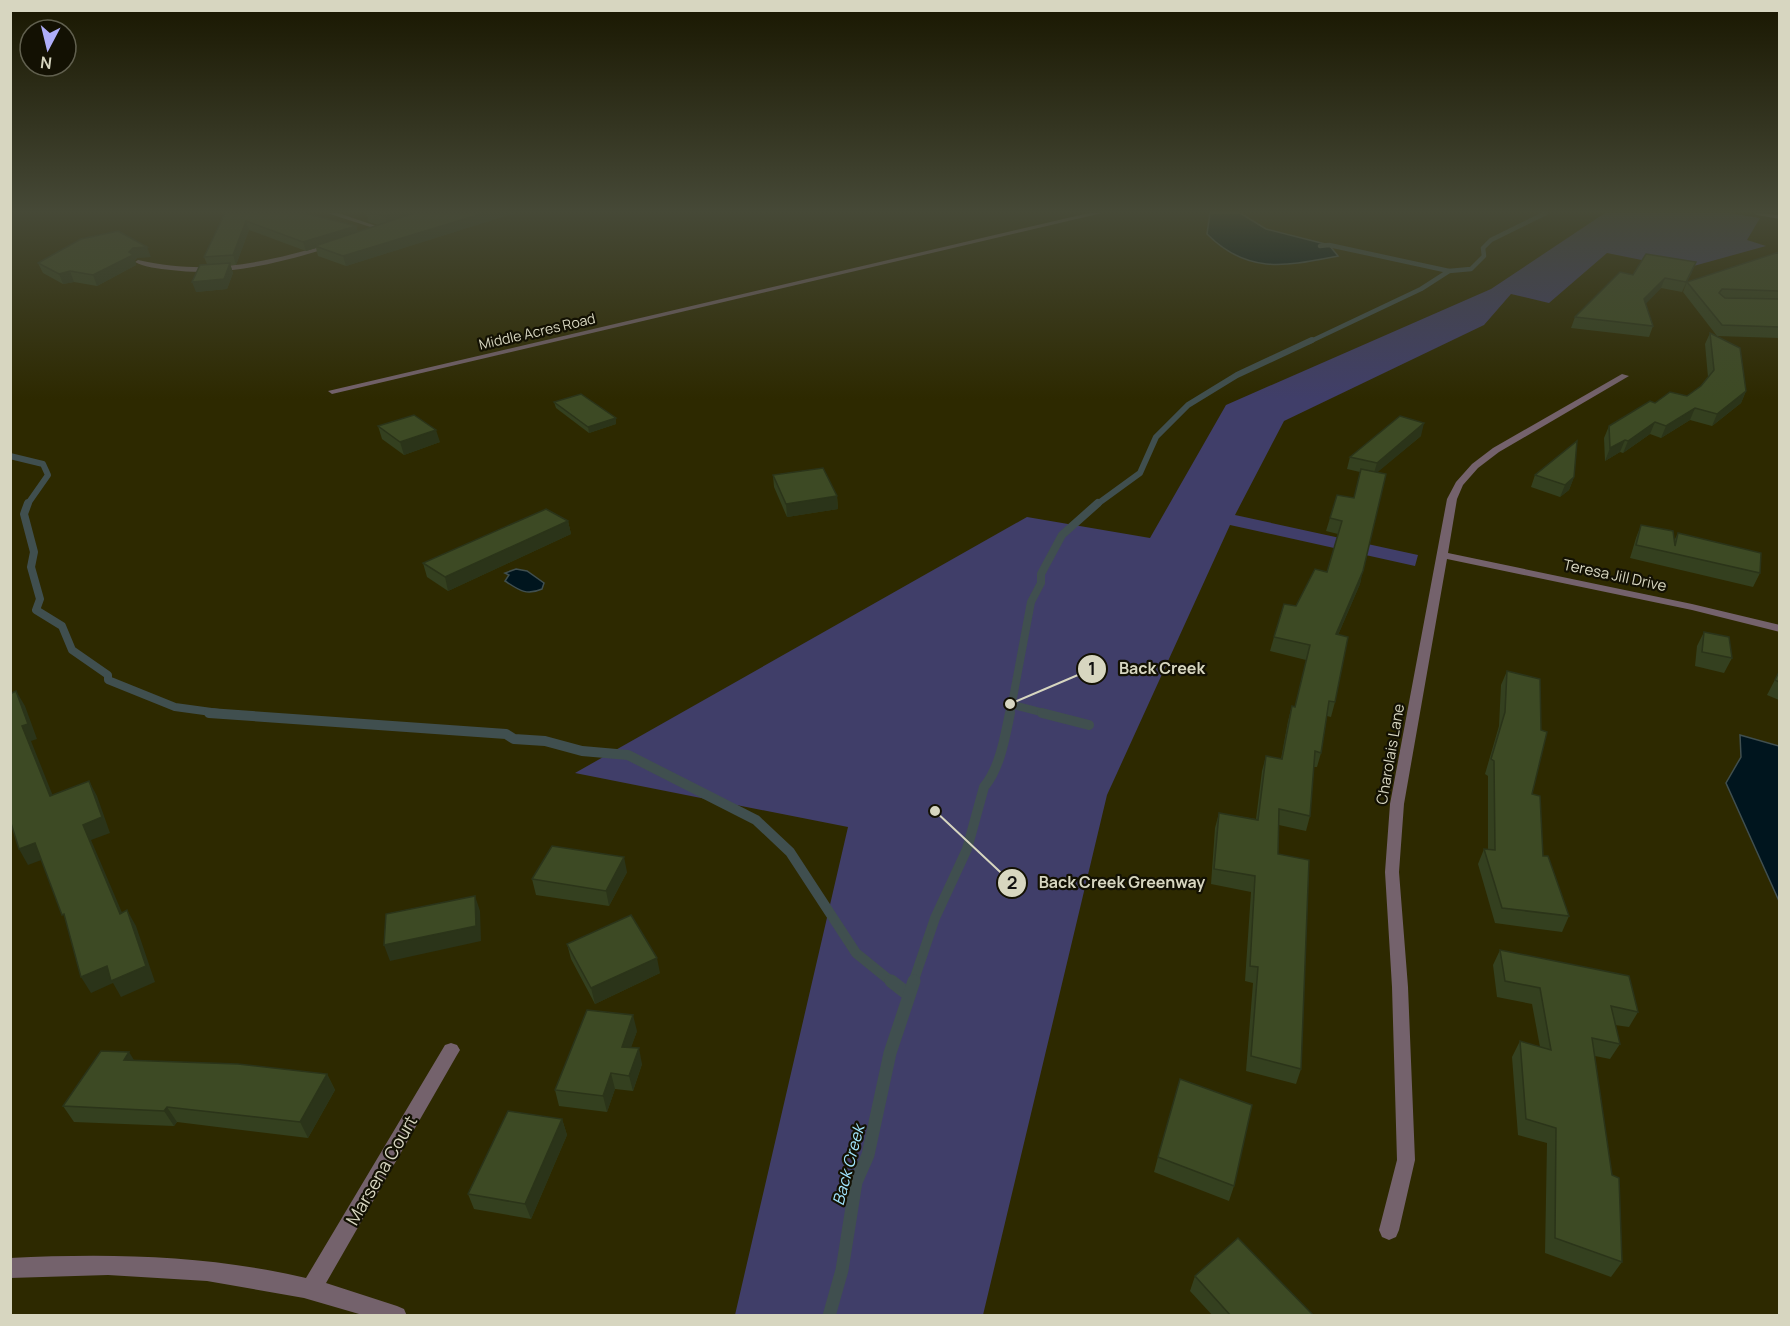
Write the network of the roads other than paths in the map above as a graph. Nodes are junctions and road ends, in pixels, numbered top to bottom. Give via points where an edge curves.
1 (832, 275) edge
2 (1625, 376) dead end
3 (332, 391) dead end
4 (1443, 555) junction
5 (1779, 629) edge
6 (451, 1050) dead end
7 (1389, 1230) dead end
8 (10, 1268) edge
9 (311, 1289) junction
10 (397, 1316) edge

1 - 3 street, Middle Acres Road
2 - 4 street, Charolais Lane via 1475,466 1452,499
4 - 5 street, Teresa Jill Drive
4 - 7 street, Charolais Lane via 1395,826 1393,910 1400,987 1406,1161
6 - 9 street, Marsena Court
8 - 9 street via 163,1268 272,1280
9 - 10 street

